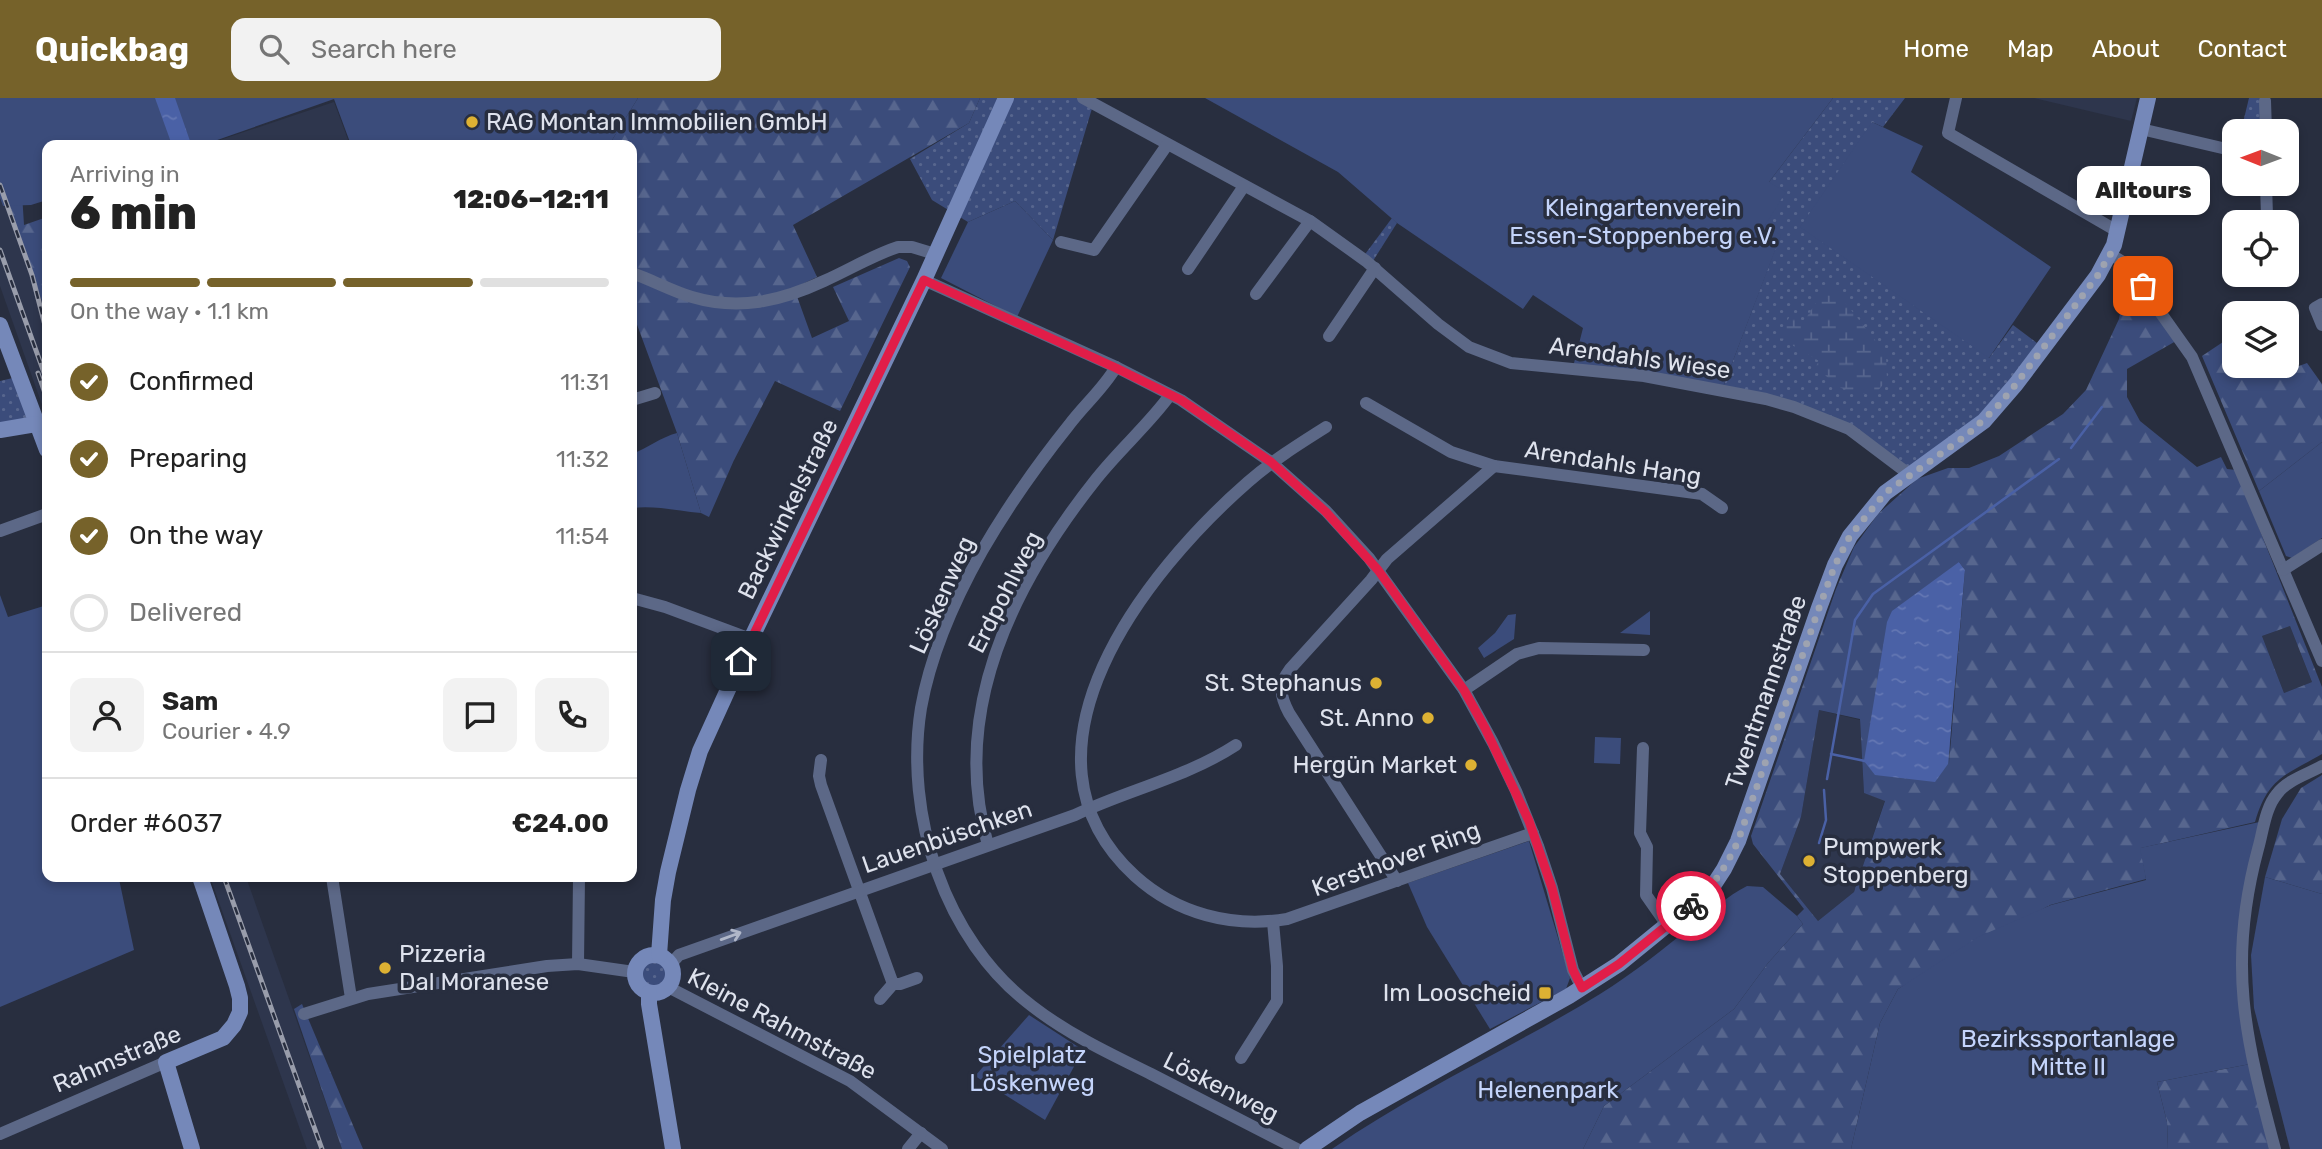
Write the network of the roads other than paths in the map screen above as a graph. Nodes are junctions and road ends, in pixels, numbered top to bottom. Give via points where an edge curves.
1 (1006, 98) edge
2 (1083, 98) edge
3 (1956, 98) edge
4 (2148, 98) edge
5 (2265, 101) dead end
6 (2266, 119) edge
7 (2141, 129) junction
8 (1167, 145) junction
9 (2222, 148) edge
10 (1244, 186) junction
11 (1310, 221) junction
12 (2118, 231) junction
13 (1061, 242) dead end
14 (935, 254) junction
15 (2110, 254) junction
16 (1375, 268) junction
17 (1188, 269) dead end
18 (637, 275) edge
19 (924, 280) junction
20 (1256, 294) dead end
21 (2322, 304) edge
22 (0, 324) edge
23 (2322, 325) edge
24 (1329, 336) dead end
25 (1116, 368) junction
26 (655, 393) dead end
27 (1170, 394) junction
28 (637, 398) edge
29 (1366, 403) dead end
30 (36, 424) junction
31 (1326, 427) dead end
32 (0, 430) edge
33 (42, 438) edge
34 (1271, 462) junction
35 (1494, 466) junction
36 (1910, 475) junction
37 (1722, 508) dead end
38 (42, 516) edge
39 (0, 531) edge
40 (2322, 545) edge
41 (1378, 570) junction
42 (2283, 570) junction
43 (637, 599) edge
44 (751, 639) junction
45 (1644, 650) dead end
46 (2322, 661) edge
47 (1464, 690) junction
48 (1236, 745) dead end
49 (1643, 748) dead end
50 (821, 760) dead end
51 (2322, 766) edge
52 (1088, 809) junction
53 (1533, 833) junction
54 (988, 845) junction
55 (934, 864) junction
56 (1397, 881) junction
57 (202, 882) edge
58 (332, 882) edge
59 (579, 882) edge
60 (860, 890) junction
61 (1273, 922) junction
62 (1667, 925) junction
63 (665, 960) junction
64 (578, 964) junction
65 (634, 972) junction
66 (917, 978) dead end
67 (893, 984) junction
68 (668, 987) junction
69 (1582, 988) junction
70 (649, 993) junction
71 (351, 998) junction
72 (880, 999) dead end
73 (304, 1014) dead end
74 (1241, 1058) dead end
75 (166, 1062) junction
76 (921, 1133) junction
77 (0, 1134) edge
78 (192, 1149) edge
79 (673, 1149) edge
80 (908, 1149) edge
81 (942, 1149) edge
82 (1297, 1149) edge
83 (1307, 1149) edge
84 (2275, 1149) edge

1 - 14 street, Backwinkelstraße
2 - 8 street, Arendahls Wiese
3 - 12 street via 1948,133
4 - 7 street, Twentmannstraße
5 - 6 street
7 - 9 street
7 - 12 street, Twentmannstraße
8 - 10 street, Arendahls Wiese
8 - 13 street via 1094,250
10 - 11 street, Arendahls Wiese
10 - 17 street
11 - 16 street, Arendahls Wiese
11 - 20 street
12 - 15 street, Twentmannstraße
14 - 18 street via 898,247 796,293 754,303 716,303
14 - 19 street, Backwinkelstraße
15 - 36 street, Twentmannstraße via 2008,395 1967,435
15 - 42 street via 2126,264 2192,357
16 - 24 street
16 - 36 street, Arendahls Wiese via 1452,335 1491,357 1644,376 1809,411 1849,429
19 - 25 street
19 - 44 street, Backwinkelstraße
21 - 23 street via 2315,308
22 - 30 street
25 - 27 street
25 - 55 street, Löskenweg via 1046,454 999,523 956,603 934,656 921,709 917,756 921,809
26 - 28 street
27 - 34 street
27 - 54 street, Erdpohlweg via 1063,524 1020,598 992,660 980,710 975,763
29 - 35 street, Arendahls Hang via 1451,452
30 - 32 street
30 - 33 street
31 - 34 street
34 - 41 street via 1326,512
34 - 52 street, Kersthover Ring via 1188,540 1140,602 1114,646 1094,686 1082,728
35 - 37 street, Arendahls Hang via 1702,494
35 - 41 street, Arendahls Hang
36 - 62 street, Twentmannstraße via 1868,510 1850,536 1835,565 1731,856 1711,889
38 - 39 street
40 - 42 street
41 - 47 street
41 - 56 street, Arendahls Hang via 1290,669 1281,690 1289,713
42 - 46 street
43 - 44 street
44 - 63 street, Backwinkelstraße via 700,751 688,790 664,891
45 - 47 street via 1539,648 1517,654
47 - 53 street via 1505,766
48 - 52 street, Lauenbüschken via 1193,768
49 - 62 street via 1640,833 1647,847 1646,895
50 - 60 street via 821,785
51 - 84 street via 2284,787 2271,804 2244,913 2243,1010
52 - 54 street, Lauenbüschken
52 - 61 street, Kersthover Ring via 1125,867 1169,901 1212,918
53 - 56 street, Kersthover Ring
53 - 69 street
54 - 55 street, Lauenbüschken
55 - 60 street, Lauenbüschken
55 - 82 street, Löskenweg via 974,944 1032,1006 1085,1041
56 - 61 street, Kersthover Ring
57 - 75 street, Rahmstraße via 237,986 240,1012 223,1038
58 - 71 street
59 - 64 street
63 -> 60 street, Lauenbüschken
60 - 67 street
61 - 74 street via 1277,1001
62 - 69 street, Twentmannstraße
63 - 65 street via 644,957
63 - 68 street via 673,976
64 - 65 street
64 - 71 street
65 - 70 street via 639,986
66 - 67 street
67 - 72 street
68 - 70 street
68 - 76 street, Kleine Rahmstraße via 850,1080
69 - 83 street, Twentmannstraße via 1360,1113
70 - 79 street
71 - 73 street
75 - 77 street, Rahmstraße
75 - 78 street
76 - 80 street
76 - 81 street, Kleine Rahmstraße

